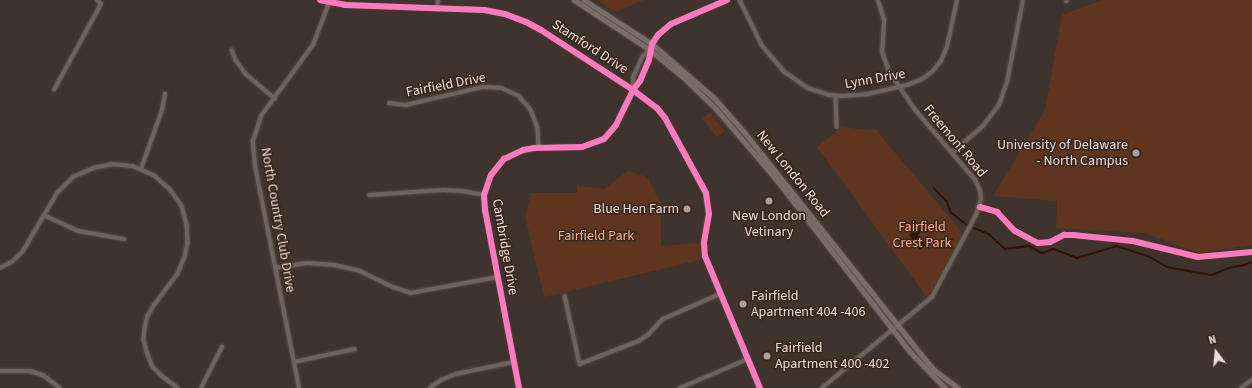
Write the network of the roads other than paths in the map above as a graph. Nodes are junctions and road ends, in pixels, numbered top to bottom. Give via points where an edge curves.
1 (97, 0) edge
2 (320, 0) edge
3 (438, 0) edge
4 (574, 0) edge
5 (584, 0) edge
6 (726, 0) edge
7 (740, 0) edge
8 (878, 0) edge
9 (957, 0) edge
10 (1023, 0) edge
11 (329, 3) junction
12 (437, 8) junction
13 (652, 44) junction
14 (232, 50) dead end
15 (650, 50) junction
16 (899, 87) junction
17 (54, 90) dead end
18 (633, 90) junction
19 (165, 94) dead end
20 (836, 96) junction
21 (275, 98) junction
22 (389, 103) dead end
23 (837, 127) dead end
24 (539, 148) junction
25 (952, 153) junction
26 (141, 169) junction
27 (369, 195) dead end
28 (484, 195) junction
29 (44, 215) junction
30 (124, 239) dead end
31 (0, 267) edge
32 (275, 268) junction
33 (498, 277) junction
34 (720, 294) junction
35 (565, 296) dead end
36 (899, 325) junction
37 (893, 330) junction
38 (222, 347) dead end
39 (355, 350) dead end
40 (748, 359) junction
41 (294, 362) junction
42 (514, 362) junction
43 (0, 371) edge
44 (1252, 380) edge
45 (60, 388) edge
46 (178, 388) edge
47 (200, 388) edge
48 (299, 388) edge
49 (430, 388) edge
50 (519, 388) edge
51 (680, 388) edge
52 (760, 388) edge
53 (822, 388) edge
54 (945, 388) edge
55 (958, 388) edge
56 (1241, 388) edge

1 - 17 street via 101,4
2 - 11 street, Stamford Drive
3 - 12 street
4 - 15 main road, New London Road
5 - 13 main road, New London Road
6 - 13 street via 671,24 662,30
7 - 20 street, Lynn Drive via 762,45 785,72 808,88
8 - 16 street, Freemont Road via 884,20 884,59
9 - 16 street, Lynn Drive via 947,48 941,61 926,77
10 - 25 street via 1007,82 999,105 983,126
11 - 12 street, Stamford Drive
11 - 21 street, North Country Club Drive via 313,44
12 - 18 street, Stamford Drive via 494,12 526,22
13 - 15 street, Cambridge Drive
13 - 36 main road, New London Road via 685,71 723,108
14 - 21 street via 246,74
15 - 18 street, Cambridge Drive via 649,60
15 - 18 street, Cambridge Drive via 643,56 633,78
15 - 37 main road, New London Road via 683,77 742,138
16 - 20 street, Lynn Drive via 859,95
16 - 25 street, Freemont Road via 924,122
18 - 24 street, Cambridge Drive via 616,125 604,139 582,147
18 - 34 street, Stamford Drive via 661,112 703,185 709,207 704,243 705,256
19 - 26 street via 162,110
20 - 23 street
21 - 32 street, North Country Club Drive via 258,122 253,148
22 - 24 street, Fairfield Drive via 406,105 483,87 502,88 519,96 531,110 538,128
24 - 28 street, Cambridge Drive via 523,150 504,159 491,175
25 - 36 street, Freemont Road via 979,186 980,207 936,294
26 - 29 street via 114,164 80,173 62,187
26 - 46 street via 170,189 182,206 187,225 188,243 183,263 175,279 155,304 145,328 145,346 151,362 162,376
27 - 28 street via 443,190
28 - 33 street, Cambridge Drive
29 - 30 street via 80,231
29 - 31 street via 23,251 13,261
32 - 33 street via 307,263 335,265 360,271 411,293
32 - 41 street, North Country Club Drive
33 - 42 street, Cambridge Drive
34 - 35 street via 663,319 639,341 580,364
34 - 40 street, Stamford Drive
36 - 37 street, Freemont Road
36 - 55 main road, New London Road via 934,370
37 - 53 street, Freemont Road
37 - 54 main road, New London Road
38 - 47 street
39 - 41 street
40 - 51 street
40 - 52 street, Stamford Drive
41 - 48 street, North Country Club Drive
42 - 49 street via 452,375
42 - 50 street, Cambridge Drive
43 - 45 street via 23,370 37,373 50,379
44 - 56 street

